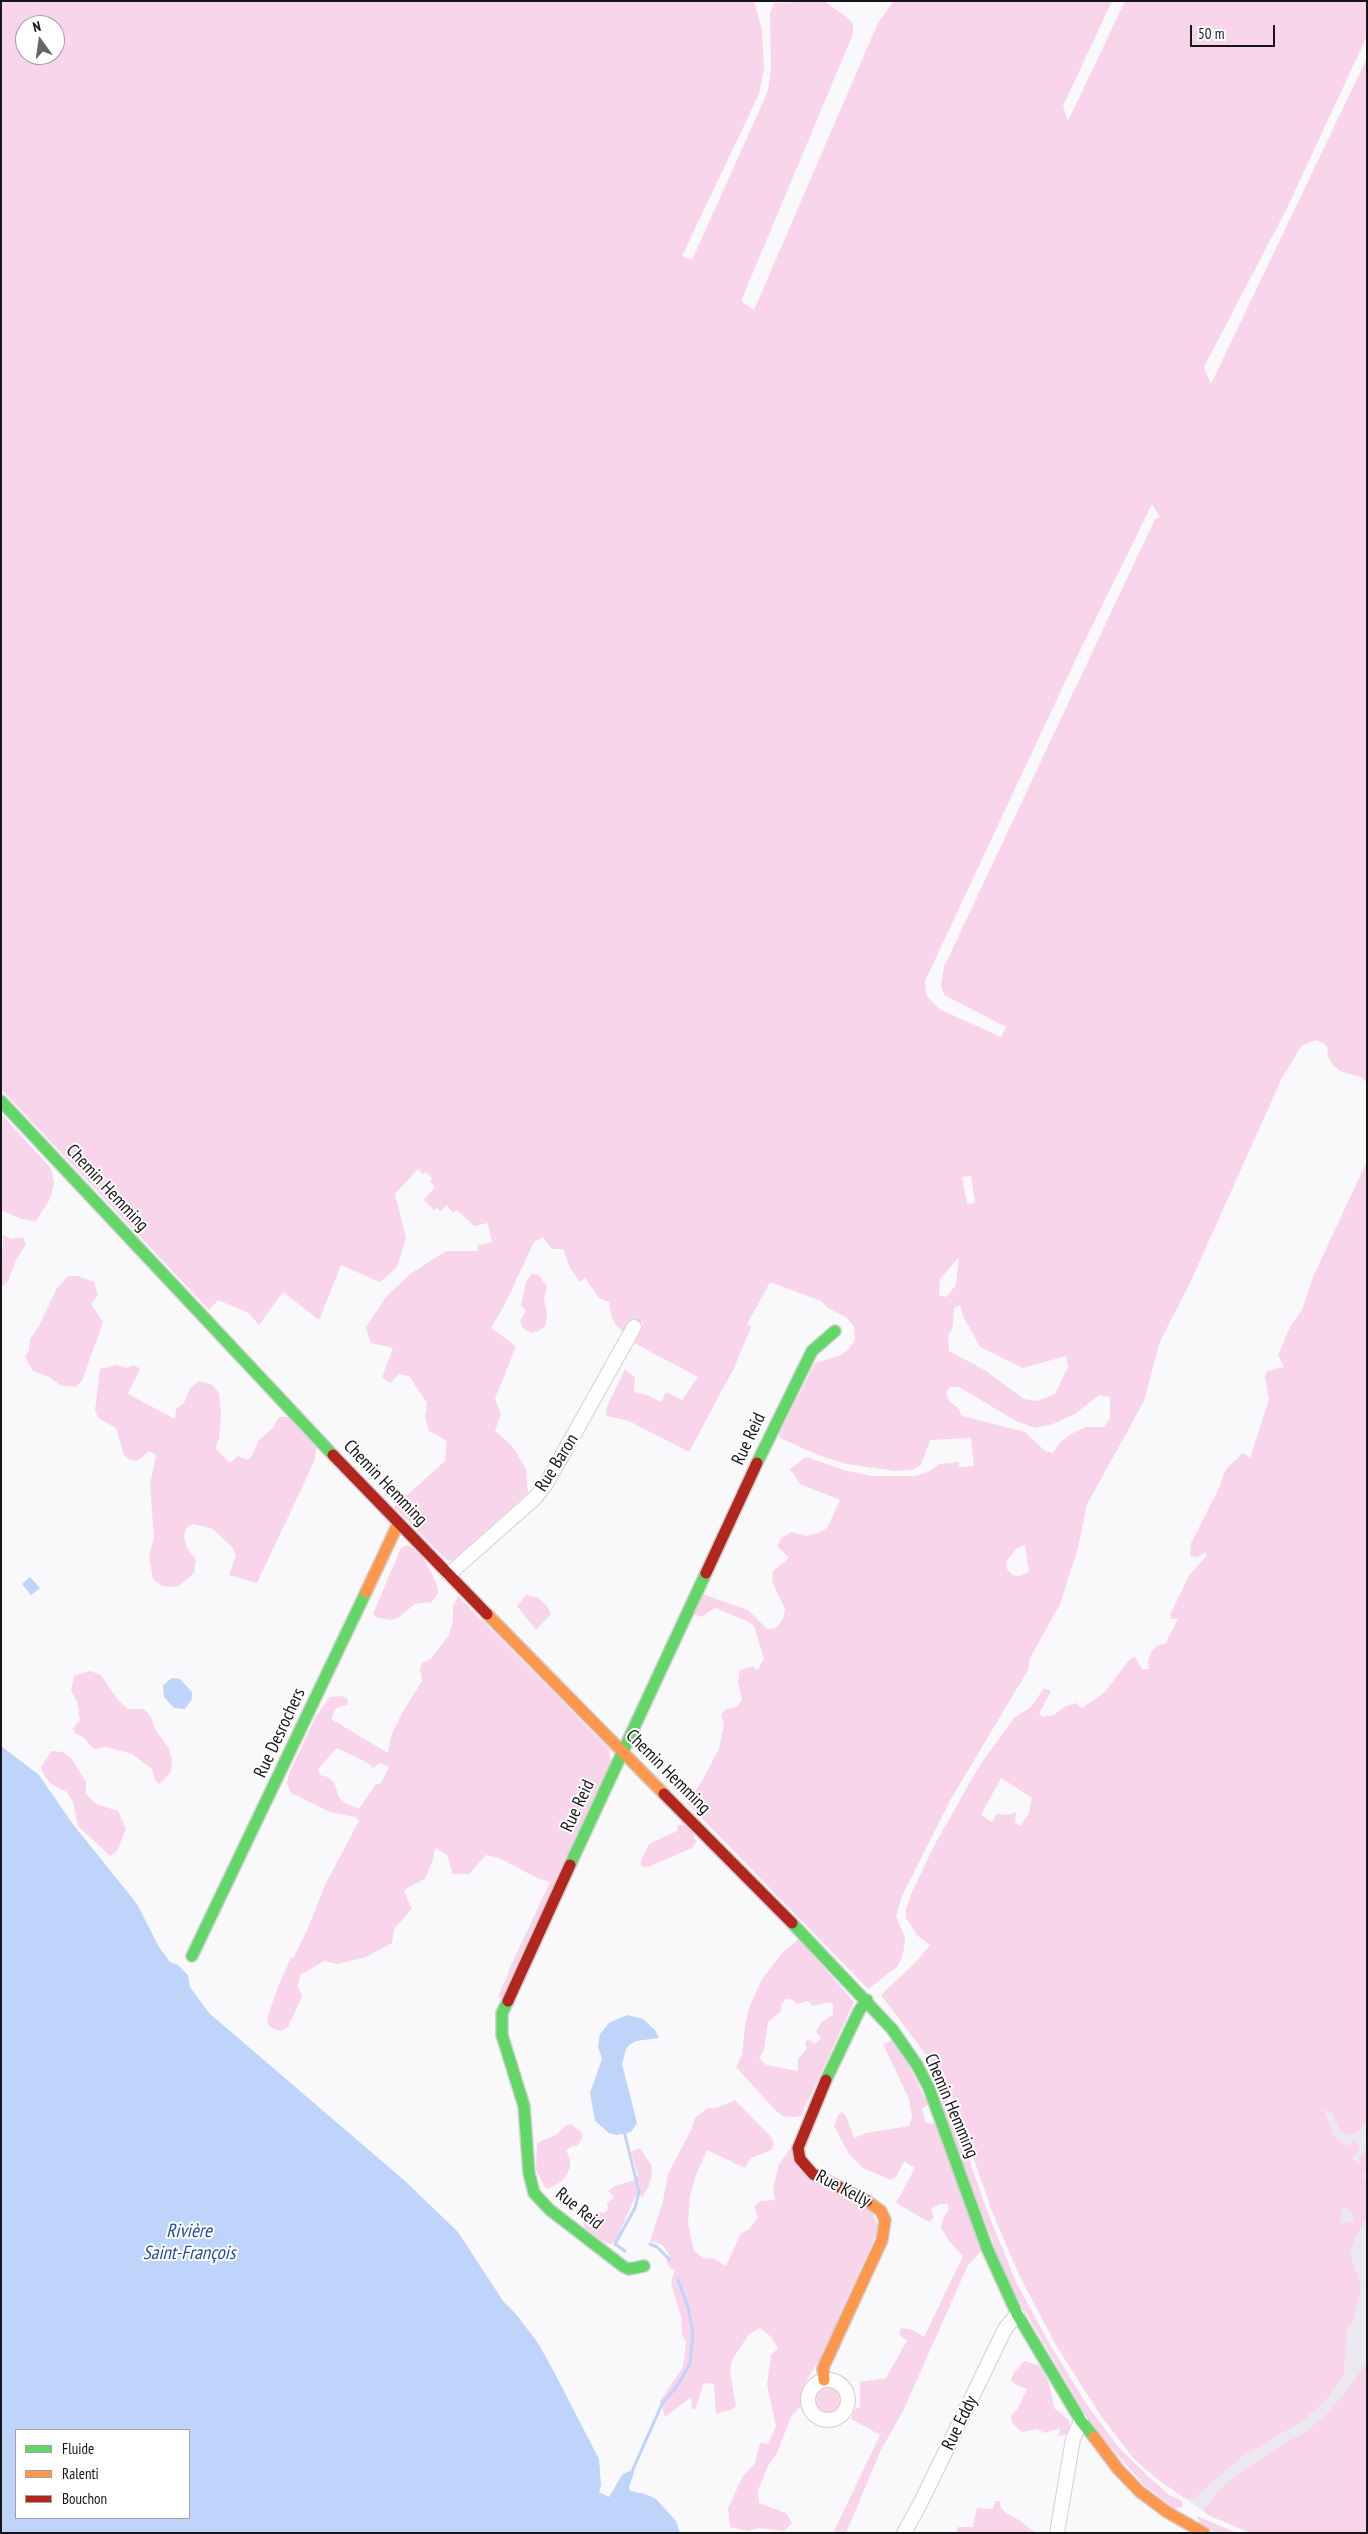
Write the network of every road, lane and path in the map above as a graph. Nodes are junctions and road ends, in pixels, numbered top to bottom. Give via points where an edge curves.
1 (1, 1102) edge
2 (634, 1327) dead end
3 (835, 1331) dead end
4 (398, 1524) junction
5 (449, 1574) junction
6 (623, 1752) junction
7 (192, 1956) dead end
8 (867, 2000) junction
9 (644, 2266) dead end
10 (1017, 2314) junction
11 (824, 2380) dead end
12 (1081, 2421) junction
13 (904, 2533) edge
14 (1057, 2533) edge
15 (1204, 2533) edge

1 - 4 street, Chemin Hemming
2 - 5 street, Rue Baron via 546,1484
3 - 6 street, Rue Reid via 805,1361
4 - 5 street, Chemin Hemming
4 - 7 street, Rue Desrochers
5 - 6 street, Chemin Hemming
6 - 8 street, Chemin Hemming
6 - 9 street, Rue Reid via 505,2003 501,2028 524,2106 529,2173 534,2193 550,2210 624,2267
8 - 10 street, Chemin Hemming via 906,2047 925,2080 988,2248
8 - 11 street, Rue Kelly via 814,2107 798,2148 800,2159 813,2174 866,2200 881,2211 885,2220 882,2240 834,2343 824,2368
10 - 12 street, Chemin Hemming
10 - 13 street, Rue Eddy via 1005,2329
12 - 14 street via 1073,2438
12 - 15 street, Chemin Hemming via 1118,2469 1140,2491 1167,2512

